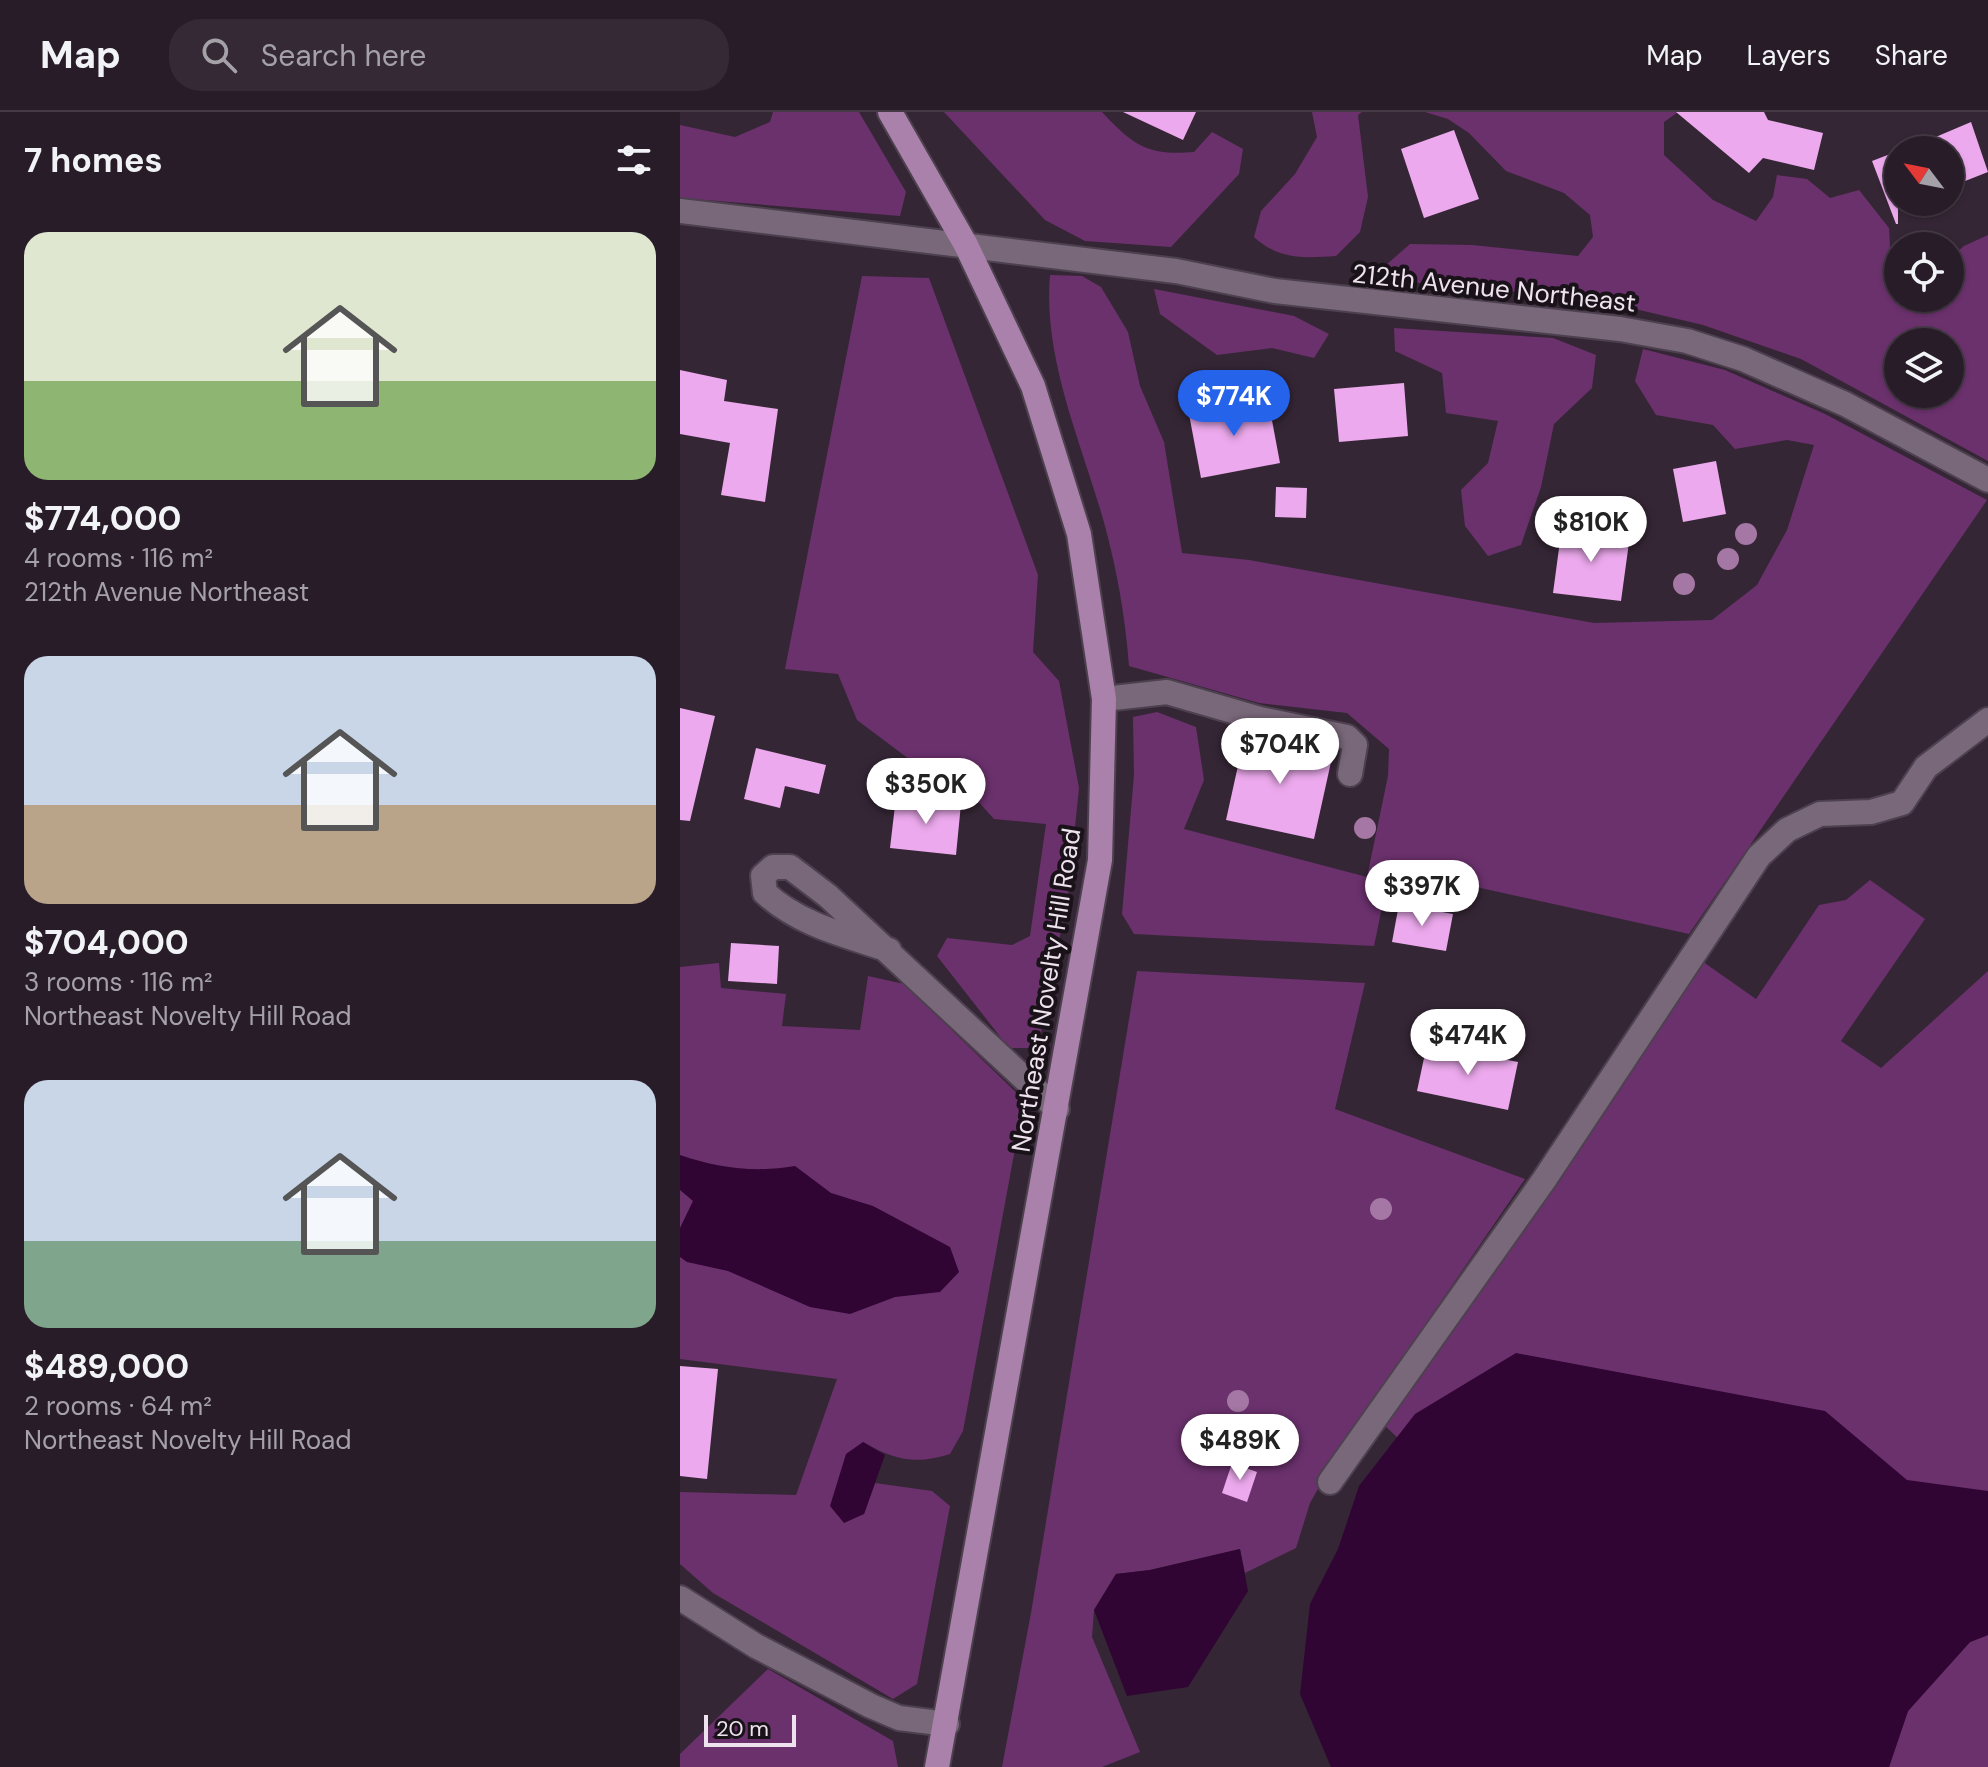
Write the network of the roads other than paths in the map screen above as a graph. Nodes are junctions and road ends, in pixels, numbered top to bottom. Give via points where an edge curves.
1 (890, 112) edge
2 (680, 211) edge
3 (966, 245) junction
4 (1988, 480) edge
5 (1104, 699) junction
6 (1988, 720) edge
7 (1350, 774) dead end
8 (889, 950) junction
9 (1057, 1109) junction
10 (1330, 1482) dead end
11 (680, 1598) edge
12 (947, 1724) junction
13 (937, 1767) edge

1 - 3 main road, Northeast Novelty Hill Road
2 - 3 street, 212th Avenue Northeast
3 - 4 street, 212th Avenue Northeast via 1176,271 1275,291 1687,341 1743,359 1845,404
3 - 5 main road, Northeast Novelty Hill Road via 1033,386 1079,534
5 - 7 street via 1167,692 1347,737 1355,745
5 - 9 main road, Northeast Novelty Hill Road via 1100,860
6 - 10 street via 1926,767 1902,803 1871,812 1820,814 1787,830 1759,856 1544,1180
8 - 8 street via 790,867 773,867 763,876 765,893 781,908
8 - 9 street
9 - 12 main road, Northeast Novelty Hill Road
11 - 12 street via 756,1646 871,1706 899,1718
12 - 13 main road, Northeast Novelty Hill Road

